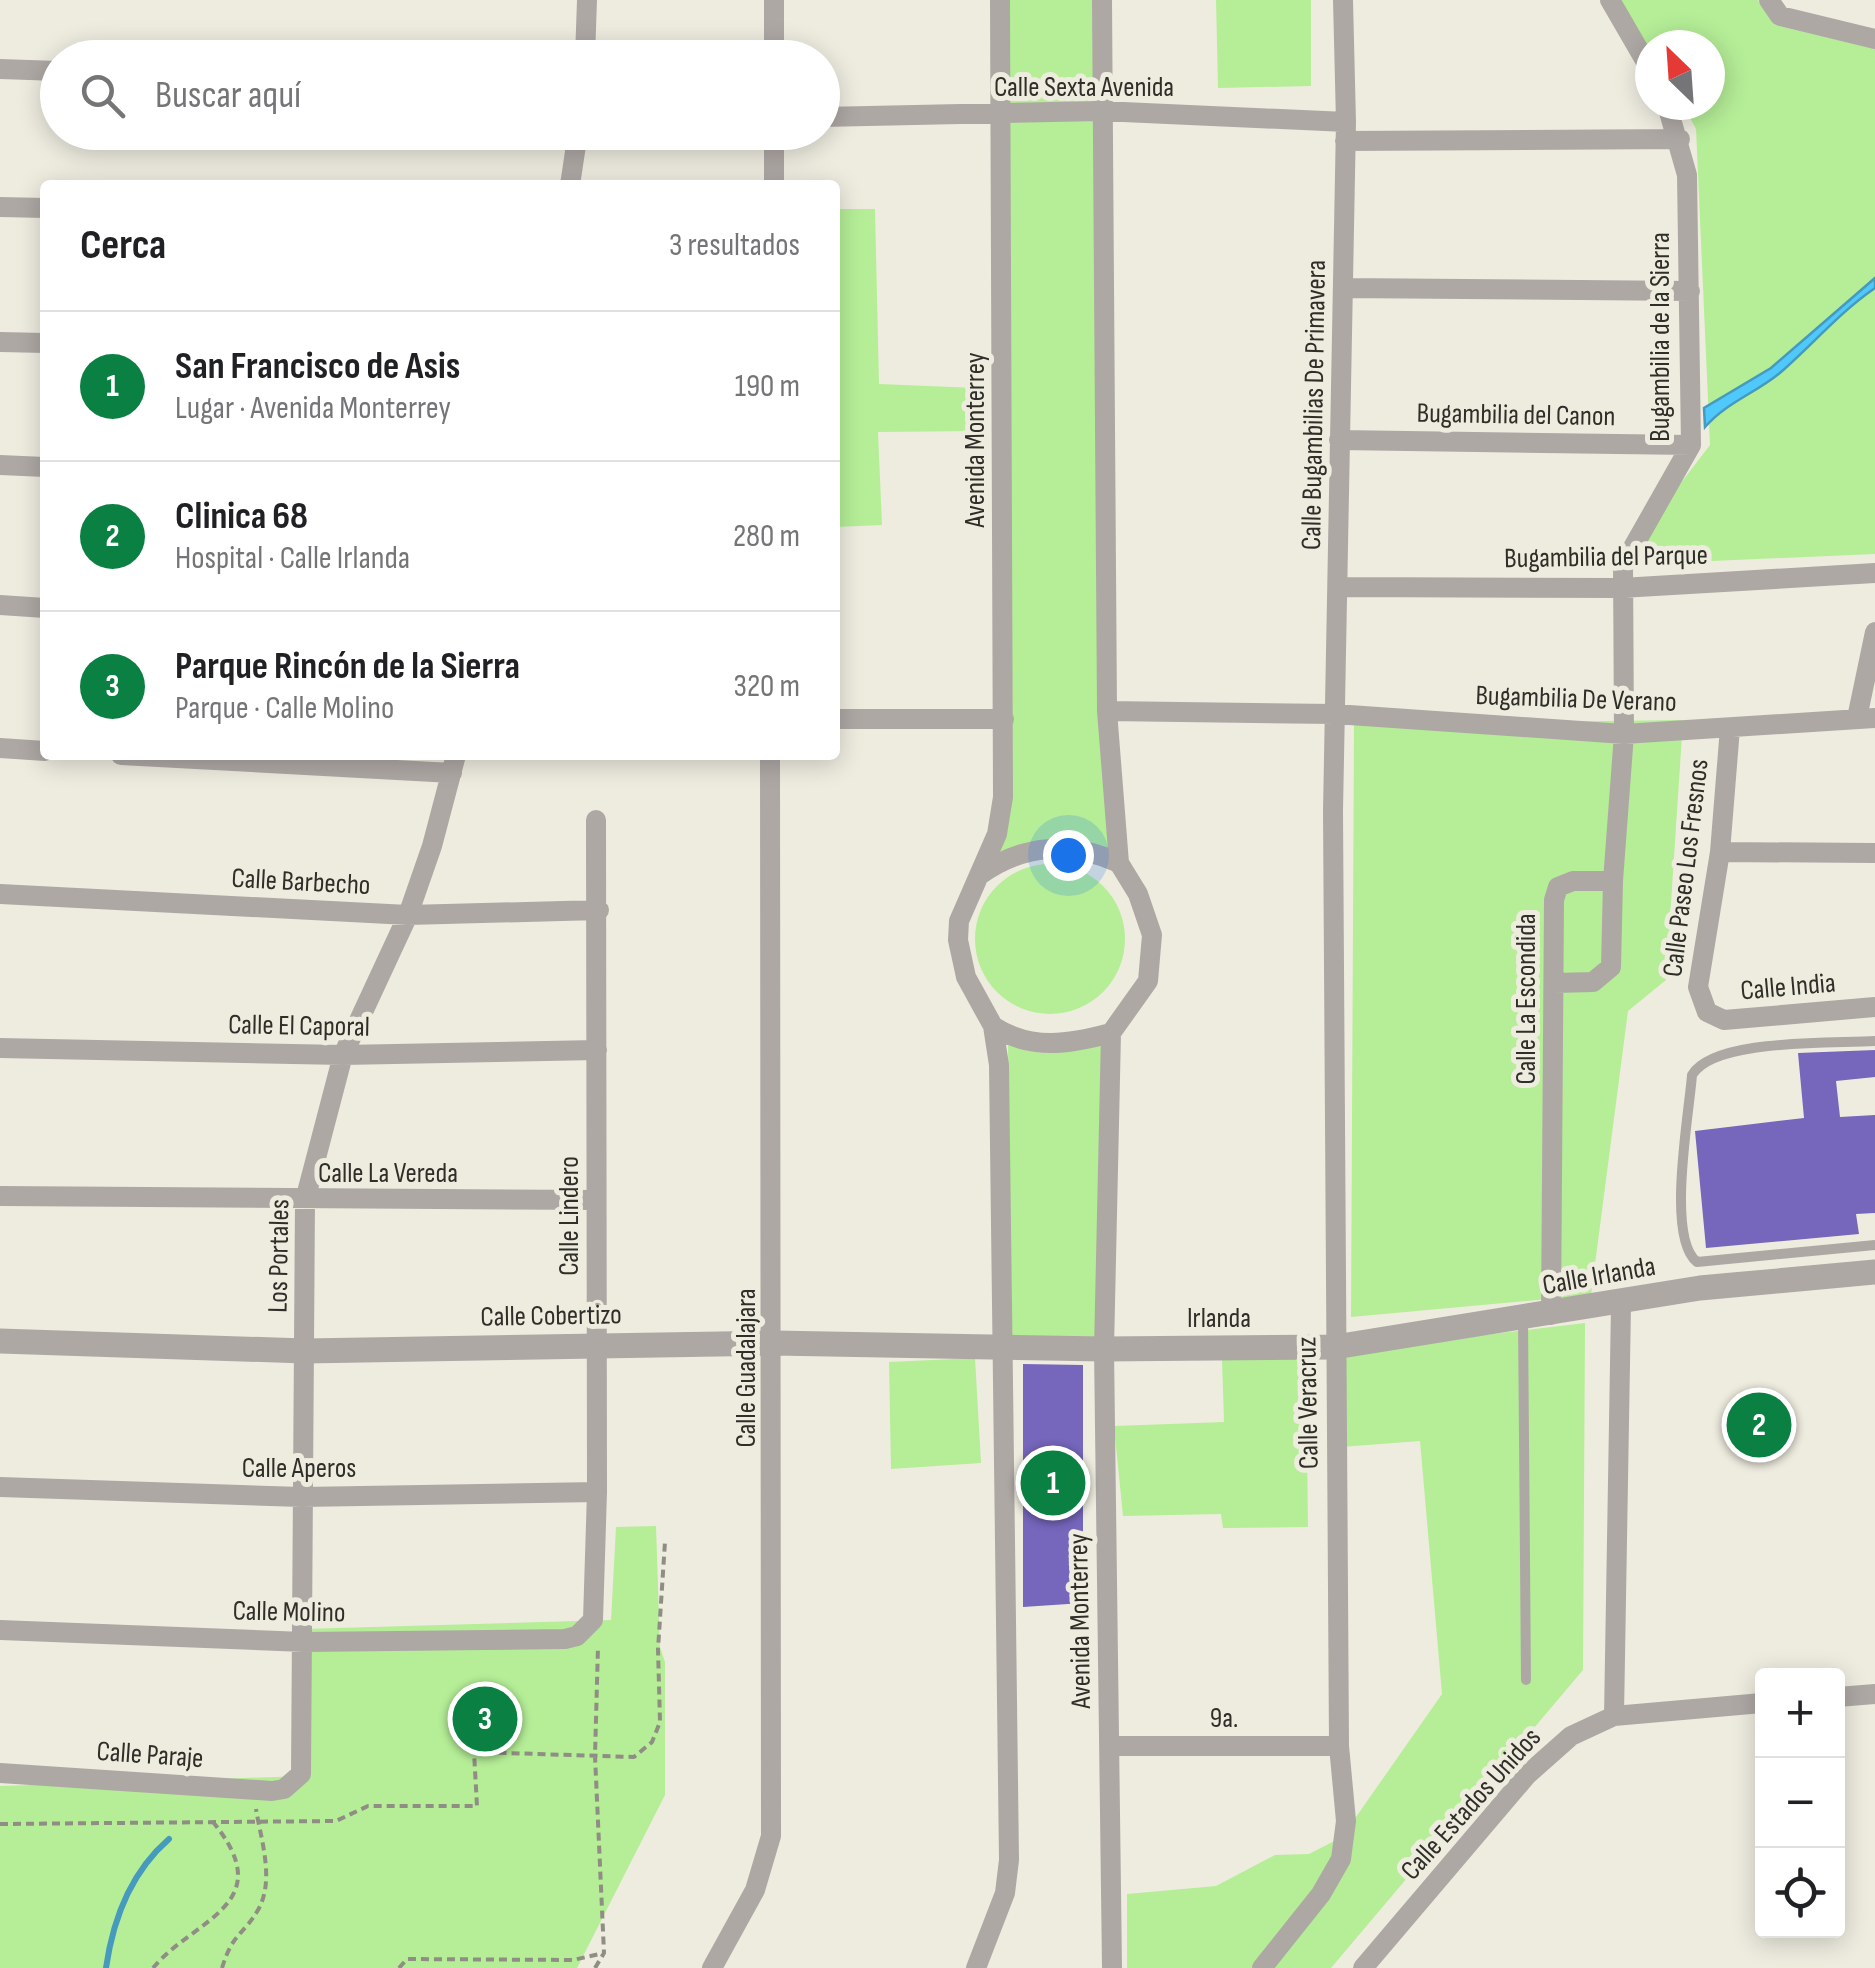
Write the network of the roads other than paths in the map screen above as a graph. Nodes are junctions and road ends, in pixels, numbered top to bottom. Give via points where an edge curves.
1 (587, 0) edge
2 (774, 0) edge
3 (1000, 0) edge
4 (1102, 0) edge
5 (1343, 0) edge
6 (1610, 0) edge
7 (1774, 8) edge
8 (1875, 39) edge
9 (586, 40) edge
10 (774, 40) edge
11 (1635, 43) edge
12 (0, 68) edge
13 (40, 70) edge
14 (1101, 111) junction
15 (1000, 113) junction
16 (840, 117) edge
17 (1673, 120) edge
18 (1346, 131) junction
19 (1680, 140) junction
20 (575, 150) edge
21 (774, 150) edge
22 (571, 180) edge
23 (774, 180) edge
24 (0, 208) edge
25 (40, 208) edge
26 (1342, 288) junction
27 (1690, 291) junction
28 (0, 342) edge
29 (40, 343) edge
30 (1339, 440) junction
31 (1691, 445) junction
32 (0, 465) edge
33 (40, 467) edge
34 (1875, 573) edge
35 (1339, 588) junction
36 (1621, 588) junction
37 (0, 605) edge
38 (40, 608) edge
39 (1875, 632) edge
40 (1107, 711) junction
41 (1335, 714) junction
42 (840, 718) edge
43 (1866, 718) edge
44 (1004, 719) junction
45 (1730, 728) junction
46 (1624, 734) junction
47 (0, 748) edge
48 (40, 751) edge
49 (305, 760) edge
50 (770, 760) edge
51 (453, 764) edge
52 (1333, 812) joint
53 (596, 820) dead end
54 (1720, 852) junction
55 (1875, 852) edge
56 (1119, 863) junction
57 (980, 876) junction
58 (1613, 881) junction
59 (0, 894) edge
60 (599, 910) junction
61 (408, 916) junction
62 (1554, 983) junction
63 (1875, 1007) edge
64 (1707, 1012) joint
65 (993, 1026) junction
66 (1112, 1033) junction
67 (1875, 1041) edge
68 (0, 1048) edge
69 (597, 1050) junction
70 (343, 1055) junction
71 (0, 1196) edge
72 (305, 1200) junction
73 (596, 1200) junction
74 (1875, 1244) edge
75 (1875, 1272) edge
76 (1621, 1304) junction
77 (1551, 1315) junction
78 (1523, 1319) junction
79 (0, 1341) edge
80 (774, 1343) junction
81 (596, 1345) junction
82 (1004, 1348) junction
83 (1335, 1348) junction
84 (1104, 1349) junction
85 (305, 1351) junction
86 (0, 1487) edge
87 (597, 1492) junction
88 (302, 1497) junction
89 (0, 1630) edge
90 (581, 1631) joint
91 (304, 1642) junction
92 (1526, 1680) dead end
93 (1875, 1694) edge
94 (1845, 1696) edge
95 (1755, 1705) edge
96 (1614, 1716) junction
97 (1110, 1746) junction
98 (1339, 1746) junction
99 (0, 1773) edge
100 (294, 1782) joint
101 (712, 1968) edge
102 (976, 1968) edge
103 (1112, 1968) edge
104 (1262, 1968) edge
105 (1363, 1968) edge

1 - 9 street
2 - 10 street
3 - 15 street, Avenida Monterrey
4 - 14 street
5 - 18 street, Calle Bugambilias De Primavera
6 - 11 street
7 - 8 street
12 - 13 street
14 - 15 street, Calle Sexta Avenida
14 - 18 street, Calle Sexta Avenida
14 - 40 street
15 - 16 street, Calle Sexta Avenida
15 - 44 street, Avenida Monterrey
17 - 19 street, Bugambilia de la Sierra
18 - 19 street, Calle Sexta Avenida
18 - 26 street, Calle Bugambilias De Primavera
19 - 27 street, Bugambilia de la Sierra via 1688,175
20 - 22 street
21 - 23 street
24 - 25 street
26 - 27 street
26 - 30 street, Calle Bugambilias De Primavera
27 - 31 street, Bugambilia de la Sierra
28 - 29 street
30 - 31 street, Bugambilia del Canon
30 - 35 street, Calle Bugambilias De Primavera
31 - 36 street, Bugambilia de la Sierra via 1628,551
32 - 33 street
34 - 36 street, Bugambilia del Parque
35 - 36 street, Bugambilia del Parque
35 - 41 street, Calle Bugambilias De Primavera
36 - 46 street, Bugambilia de la Sierra
37 - 38 street
39 - 43 street
40 - 41 street, Bugambilia De Verano
40 - 56 street
41 - 46 street, Bugambilia De Verano
41 - 52 street, Calle Bugambilias De Primavera
42 - 44 street
43 - 45 street, Bugambilia De Verano
44 - 57 street, Avenida Monterrey via 1003,797
45 - 46 street, Bugambilia De Verano
45 - 54 street, Calle Paseo Los Fresnos
46 - 58 street
47 - 48 street
49 - 51 street
50 - 80 street, Calle Guadalajara
51 - 61 street, Los Portales
52 - 83 street, Calle Veracruz
53 - 60 street, Calle Lindero
54 - 55 street
54 - 64 street, Calle Paseo Los Fresnos via 1698,987
56 - 57 street via 1082,849 1029,850
56 - 66 street via 1152,934 1148,980
57 - 65 street, Avenida Monterrey via 960,921 960,955 978,1006
58 - 62 street via 1611,966 1592,982
58 - 62 street, Calle La Escondida via 1558,887
59 - 61 street, Calle Barbecho
60 - 61 street, Calle Barbecho
60 - 69 street, Calle Lindero
61 - 70 street, Los Portales
62 - 77 street, Calle La Escondida
63 - 64 street, Calle India via 1724,1020
65 - 66 street via 1032,1044
65 - 82 street, Avenida Monterrey
66 - 84 street, Avenida Monterrey
67 - 74 lane via 1730,1051 1698,1065 1680,1226 1687,1254 1697,1262
68 - 70 street, Calle El Caporal
69 - 70 street, Calle El Caporal
69 - 73 street, Calle Lindero
70 - 72 street, Los Portales
71 - 72 street, Calle La Vereda
72 - 73 street, Calle La Vereda
72 - 85 street, Los Portales
73 - 81 street, Calle Lindero
75 - 76 street, Calle Irlanda via 1700,1288
76 - 77 street, Calle Irlanda
76 - 96 street
77 - 78 street, Calle Irlanda
78 - 83 street, Calle Irlanda
78 - 92 lane
79 - 85 street, Calle Cobertizo
80 - 81 street, Calle Cobertizo
80 - 82 street, Calle Cobertizo
80 - 101 street, Calle Guadalajara via 772,1836 754,1890
81 - 85 street, Calle Cobertizo
81 - 87 street, Calle Lindero
82 - 84 street, Calle Cobertizo
82 - 102 street, Avenida Monterrey via 1009,1860 1005,1893
83 - 84 street, Irlanda
83 - 98 street, Calle Veracruz
84 - 97 street, Avenida Monterrey
85 - 88 street, Los Portales
86 - 88 street, Calle Aperos
87 - 88 street, Calle Aperos
87 - 90 street, Calle Lindero via 596,1606
88 - 91 street, Los Portales
89 - 91 street, Calle Molino
90 - 91 street, Calle Molino
91 - 100 street, Los Portales via 304,1762
93 - 94 street
95 - 96 street, Calle Estados Unidos
96 - 105 street, Calle Estados Unidos via 1571,1736 1527,1775
97 - 98 street, 9a.
97 - 103 street, Avenida Monterrey
98 - 104 street, Calle Veracruz via 1346,1821 1341,1859
99 - 100 street, Calle Paraje via 272,1791

